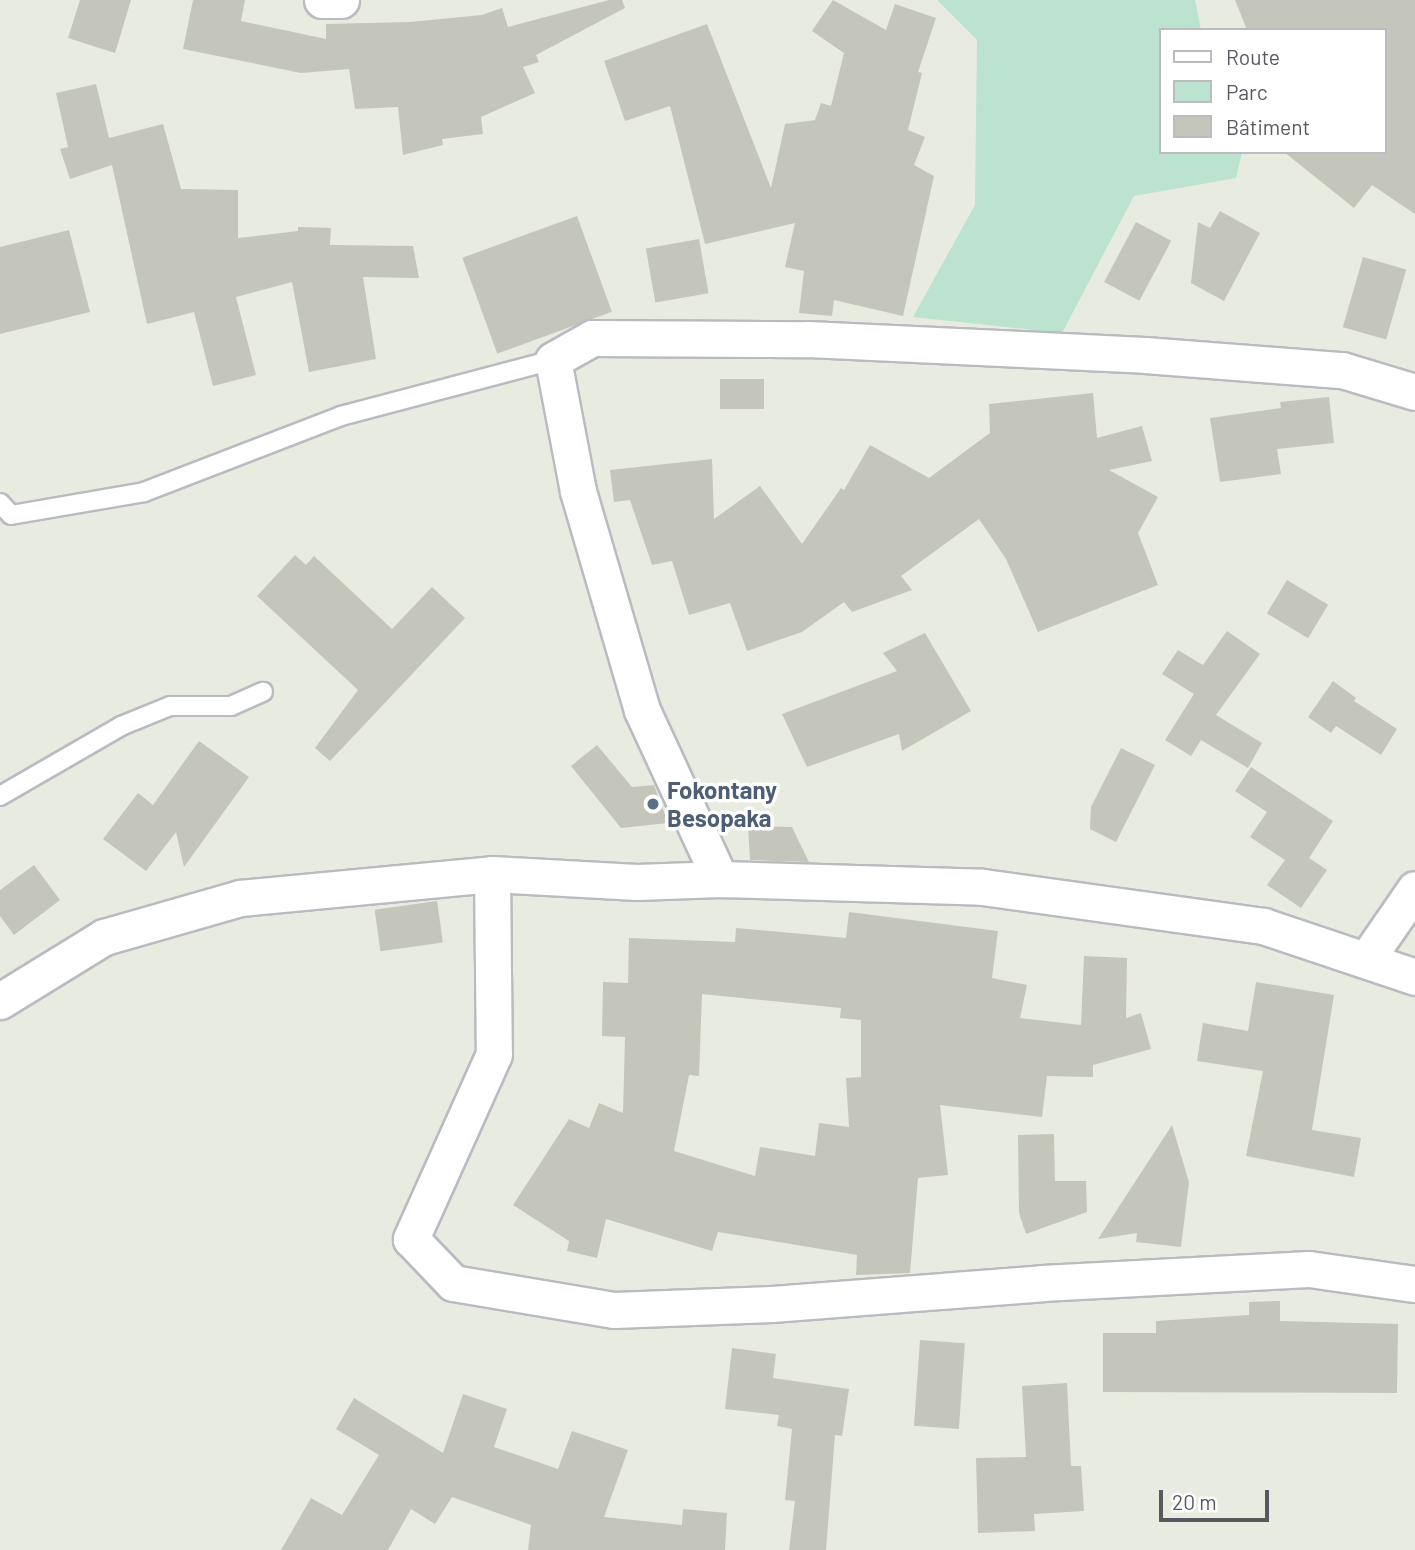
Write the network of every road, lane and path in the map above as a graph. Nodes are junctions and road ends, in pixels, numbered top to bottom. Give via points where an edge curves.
1 (322, 0) edge
2 (341, 0) edge
3 (553, 360) junction
4 (1415, 392) edge
5 (0, 503) edge
6 (263, 692) dead end
7 (0, 796) edge
8 (492, 874) junction
9 (720, 879) junction
10 (1415, 889) edge
11 (1366, 960) junction
12 (1415, 977) edge
13 (0, 1001) edge
14 (1415, 1284) edge

1 - 2 street
3 - 4 street via 592,338 808,340 1145,355 1342,370
3 - 5 lane via 341,416 144,492 11,515
3 - 9 street via 578,491 642,710
6 - 7 lane via 231,706 170,706
8 - 9 street via 637,882
8 - 13 street via 240,898 104,937
8 - 14 street via 494,1054 411,1239 453,1283 614,1310 1309,1269
9 - 11 street via 983,887 1263,926
10 - 11 street
11 - 12 street

